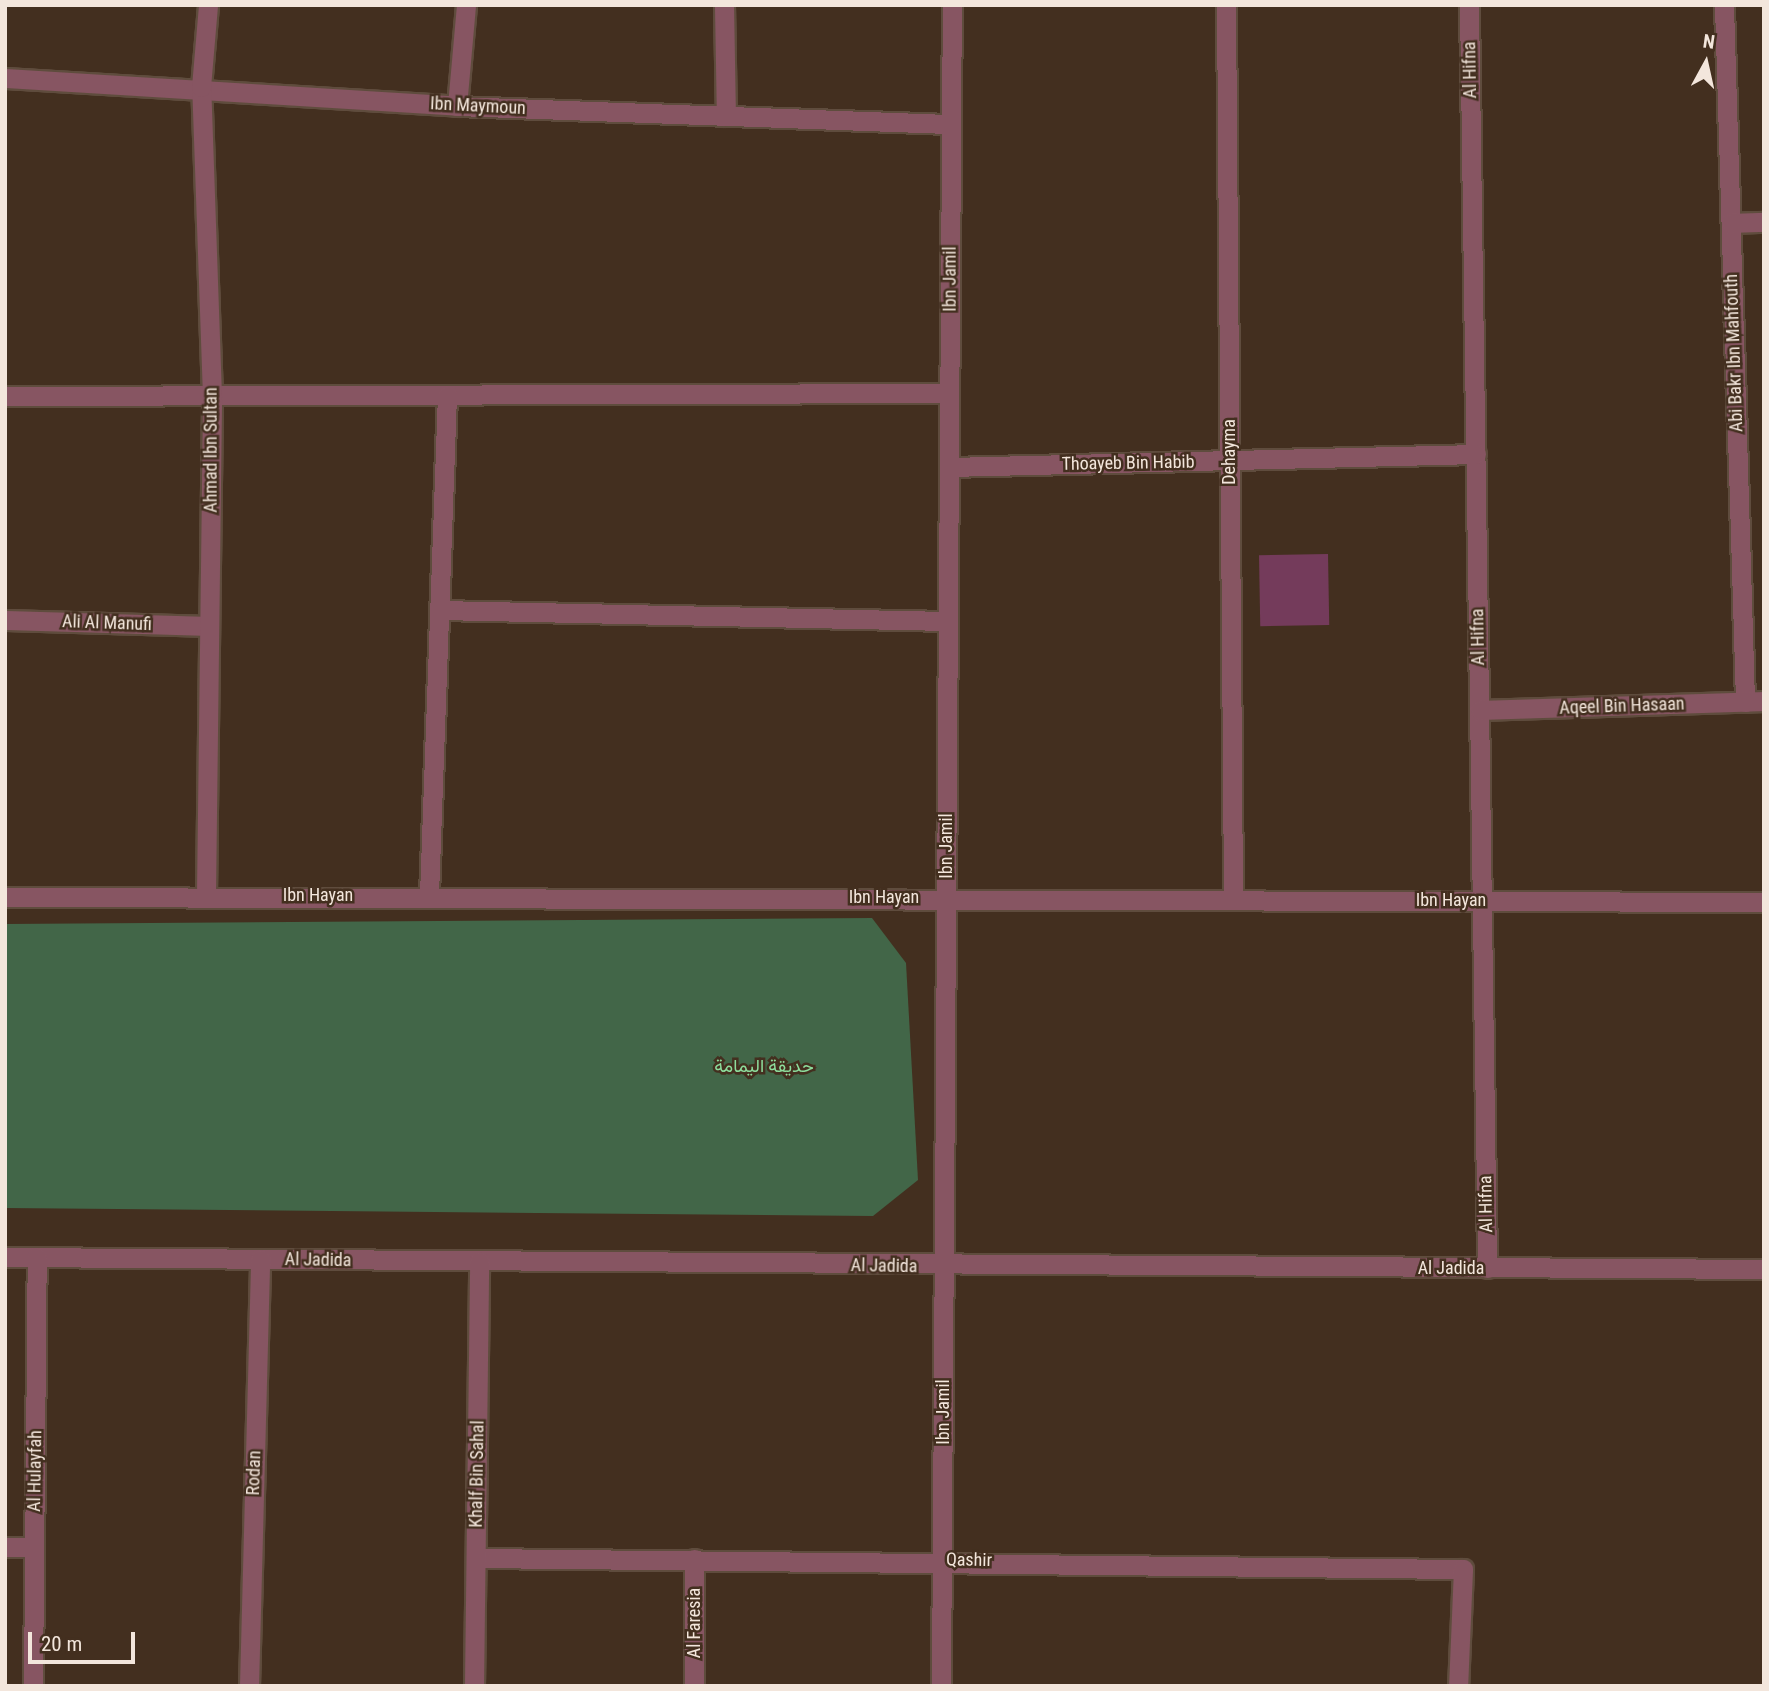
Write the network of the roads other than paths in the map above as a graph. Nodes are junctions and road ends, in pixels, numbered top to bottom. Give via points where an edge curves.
1 (208, 5) edge
2 (466, 5) edge
3 (724, 5) edge
4 (952, 5) edge
5 (1226, 5) edge
6 (1469, 5) edge
7 (1724, 5) edge
8 (5, 78) edge
9 (201, 88) junction
10 (457, 106) junction
11 (726, 116) junction
12 (951, 124) junction
13 (1764, 222) edge
14 (1731, 223) junction
15 (949, 393) junction
16 (447, 395) junction
17 (212, 396) junction
18 (5, 397) edge
19 (1476, 454) junction
20 (1229, 460) junction
21 (949, 467) junction
22 (439, 610) junction
23 (5, 620) edge
24 (948, 621) junction
25 (209, 626) junction
26 (1754, 701) edge
27 (1480, 710) junction
28 (205, 895) junction
29 (429, 895) junction
30 (5, 897) edge
31 (946, 897) junction
32 (1233, 899) junction
33 (1482, 900) junction
34 (1764, 902) edge
35 (5, 1257) edge
36 (37, 1257) junction
37 (260, 1259) junction
38 (480, 1262) junction
39 (943, 1266) junction
40 (1487, 1268) junction
41 (1764, 1269) edge
42 (5, 1547) edge
43 (34, 1547) junction
44 (476, 1558) junction
45 (694, 1559) junction
46 (942, 1560) junction
47 (33, 1686) edge
48 (249, 1686) edge
49 (474, 1686) edge
50 (694, 1686) edge
51 (941, 1686) edge
52 (1458, 1686) edge

1 - 9 street, Ahmad Ibn Sultan
2 - 10 street
3 - 11 street
4 - 12 street, Ibn Jamil
5 - 20 street, Dehayma
6 - 19 street, Al Hifna
7 - 14 street, Abi Bakr Ibn Mahfouth
8 - 9 street, Ibn Maymoun
9 - 10 street, Ibn Maymoun
9 - 17 street, Ahmad Ibn Sultan
10 - 11 street, Ibn Maymoun
11 - 12 street, Ibn Maymoun
12 - 15 street, Ibn Jamil
13 - 14 street
14 - 26 street, Abi Bakr Ibn Mahfouth
15 - 16 street
15 - 21 street, Ibn Jamil
16 - 17 street
16 - 22 street
17 - 18 street
17 - 25 street, Ahmad Ibn Sultan
19 - 20 street, Thoayeb Bin Habib
19 - 27 street, Al Hifna
20 - 21 street, Thoayeb Bin Habib
20 - 32 street, Dehayma
21 - 24 street, Ibn Jamil
22 - 24 street
22 - 29 street
23 - 25 street, Ali Al Manufi
24 - 31 street, Ibn Jamil
25 - 28 street, Ahmad Ibn Sultan
26 - 27 street, Aqeel Bin Hasaan
27 - 33 street, Al Hifna
28 - 29 street, Ibn Hayan
28 - 30 street, Ibn Hayan
29 - 31 street, Ibn Hayan
31 - 32 street, Ibn Hayan
31 - 39 street, Ibn Jamil
32 - 33 street, Ibn Hayan
33 - 34 street, Ibn Hayan
33 - 40 street, Al Hifna
35 - 36 street, Al Jadida
36 - 37 street, Al Jadida
36 - 43 street, Al Hulayfah
37 - 38 street, Al Jadida
37 - 48 street, Rodan
38 - 39 street, Al Jadida
38 - 44 street, Khalf Bin Sahal
39 - 40 street, Al Jadida
39 - 46 street, Ibn Jamil
40 - 41 street, Al Jadida
42 - 43 street
43 - 47 street, Al Hulayfah
44 - 45 street, Qashir
44 - 49 street, Khalf Bin Sahal
45 - 46 street, Qashir
45 - 50 street, Al Faresia
46 - 51 street, Ibn Jamil
46 - 52 street, Qashir via 1462,1569

